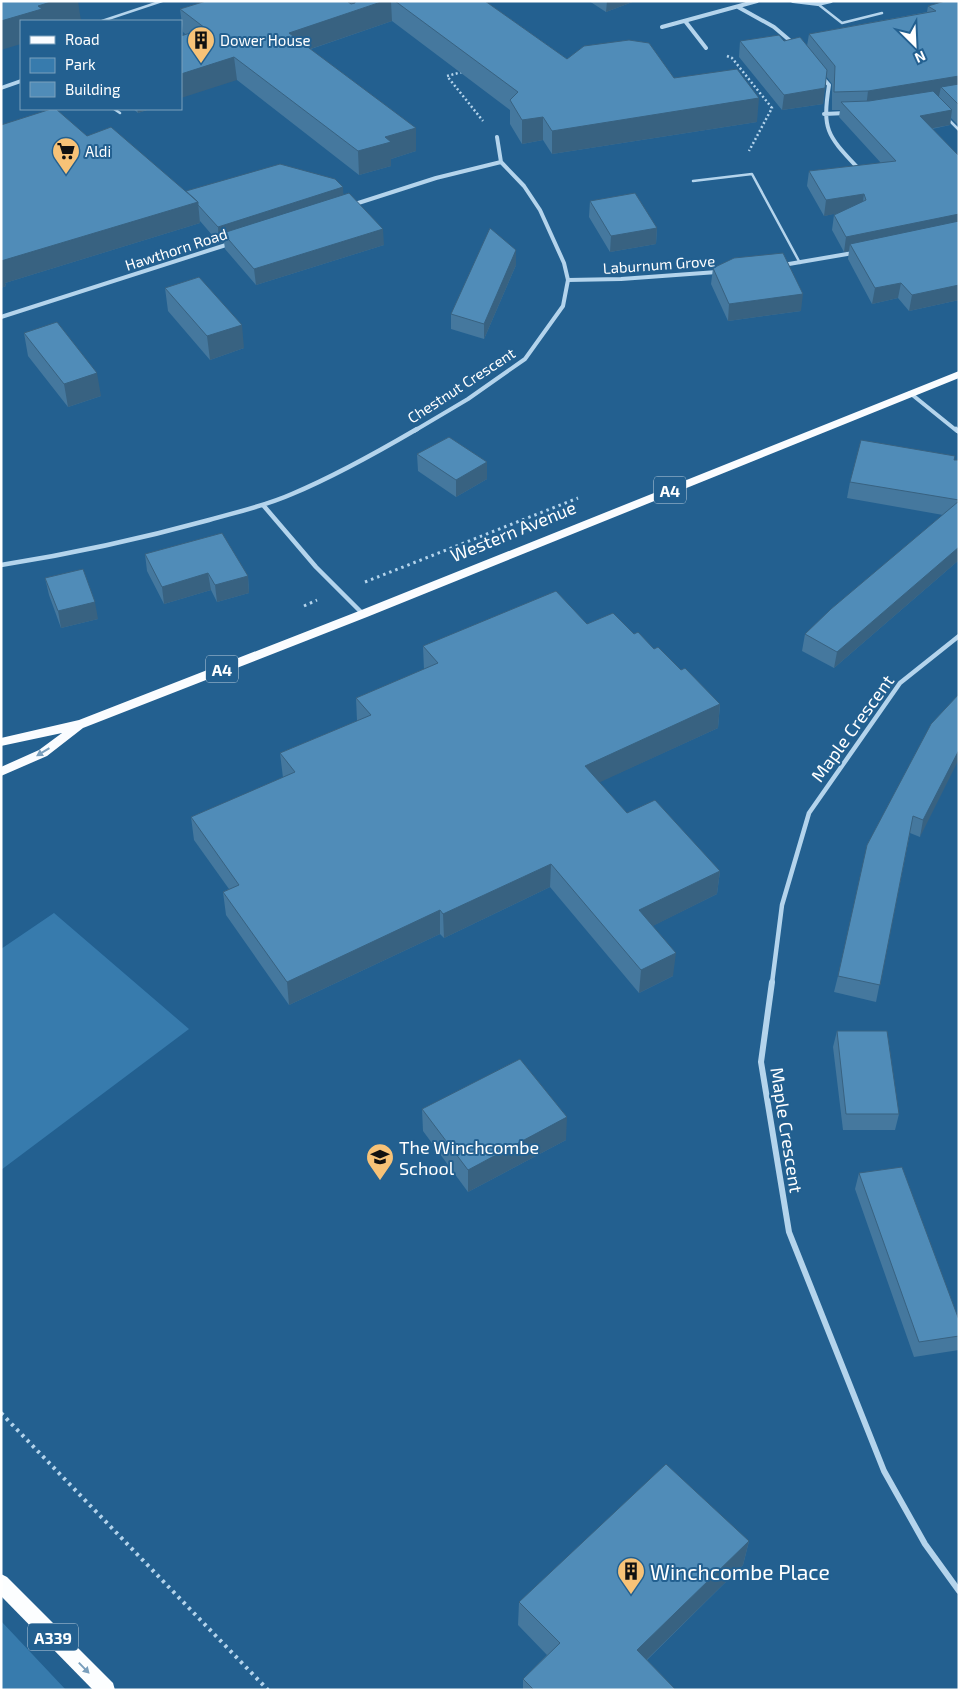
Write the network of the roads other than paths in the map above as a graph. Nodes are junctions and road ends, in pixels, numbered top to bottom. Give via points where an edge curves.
1 (162, 1) edge
2 (757, 1) edge
3 (793, 1) edge
4 (831, 1) edge
5 (816, 3) edge
6 (738, 7) junction
7 (882, 13) dead end
8 (105, 20) edge
9 (685, 21) junction
10 (662, 27) dead end
11 (706, 48) road end
12 (800, 49) edge
13 (817, 71) edge
14 (20, 81) edge
15 (1, 88) edge
16 (116, 110) edge
17 (120, 113) dead end
18 (849, 113) edge
19 (824, 114) junction
20 (945, 116) edge
21 (959, 130) edge
22 (497, 137) road end
23 (501, 162) junction
24 (865, 166) edge
25 (857, 167) junction
26 (849, 168) edge
27 (693, 181) dead end
28 (351, 206) edge
29 (238, 241) edge
30 (856, 252) edge
31 (800, 263) junction
32 (780, 265) edge
33 (723, 272) edge
34 (568, 280) junction
35 (1, 317) edge
36 (959, 374) edge
37 (909, 393) junction
38 (959, 432) edge
39 (264, 505) junction
40 (1, 565) edge
41 (363, 614) junction
42 (959, 636) edge
43 (81, 724) junction
44 (1, 742) edge
45 (1, 772) edge
46 (1, 1583) edge
47 (959, 1591) edge
48 (106, 1690) edge

1 - 8 lane
2 - 6 street
3 - 5 street
4 - 5 street
5 - 7 lane via 842,23
6 - 9 street
6 - 12 street via 774,27
9 - 10 street
9 - 11 street
13 - 19 street via 829,85
14 - 15 street
16 - 17 lane
18 - 19 street
19 - 25 street via 825,127 831,138
20 - 21 lane
22 - 23 street
23 - 28 street via 436,178
23 - 34 street, Chestnut Crescent via 524,186 540,210 564,262
24 - 25 street
25 - 26 street
27 - 31 lane via 752,174
29 - 35 street, Hawthorn Road
30 - 31 street
31 - 32 street
33 - 34 street, Laburnum Grove via 621,280
34 - 39 street, Chestnut Crescent via 562,306 525,358 468,399 380,451
36 - 37 main road, Western Avenue / A4
37 - 38 street
37 - 41 main road, Western Avenue / A4
39 - 40 street, Chestnut Crescent via 170,531
39 - 41 street via 316,567
41 - 43 main road, Western Avenue / A4
42 - 47 street, Maple Crescent via 900,683 809,813 782,905 761,1062 789,1232 884,1471 925,1544
43 - 44 main road, Western Avenue / A4
43 -> 45 main road, Western Avenue / A4 via 43,753
46 -> 48 highway, A339

